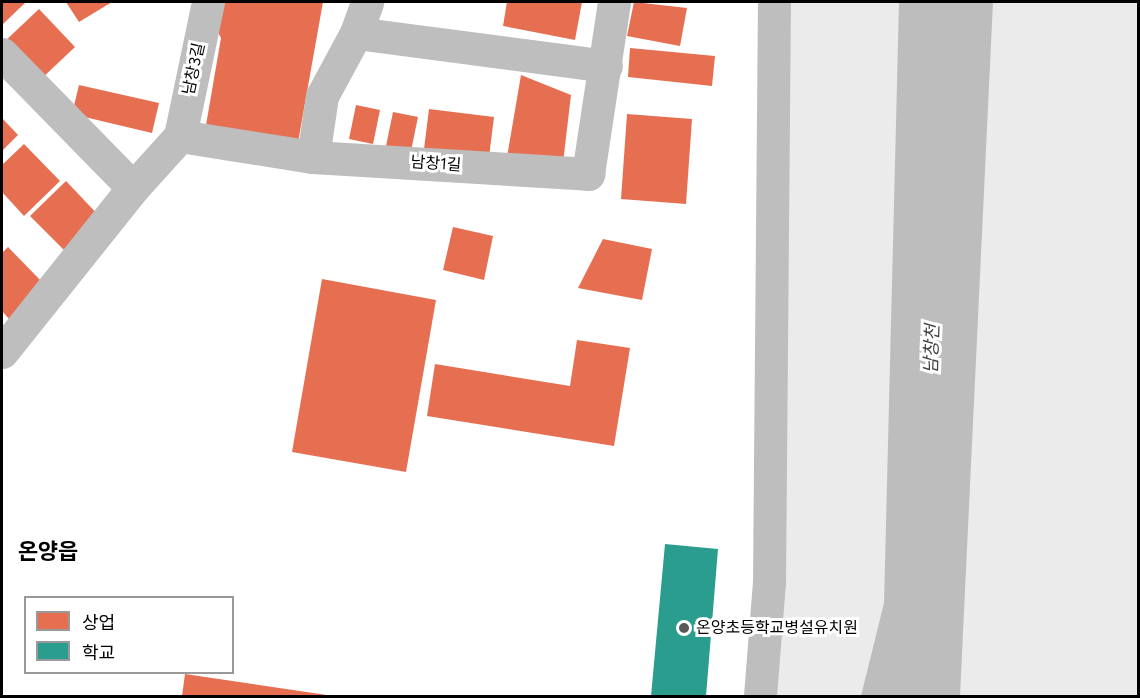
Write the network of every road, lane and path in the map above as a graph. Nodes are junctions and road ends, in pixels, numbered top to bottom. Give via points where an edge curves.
1 (208, 2) edge
2 (367, 2) edge
3 (614, 2) edge
4 (774, 2) edge
5 (356, 33) junction
6 (2, 54) edge
7 (606, 66) junction
8 (180, 136) junction
9 (313, 157) junction
10 (133, 188) junction
11 (2, 352) edge
12 (760, 696) edge

1 - 8 street, 남창3길
2 - 5 street
3 - 7 street, 남창1길
4 - 12 street via 768,582
5 - 7 street
5 - 9 street via 322,96
6 - 10 street
7 - 9 street, 남창1길 via 588,174
8 - 9 street, 남창1길
8 - 10 street
10 - 11 street

